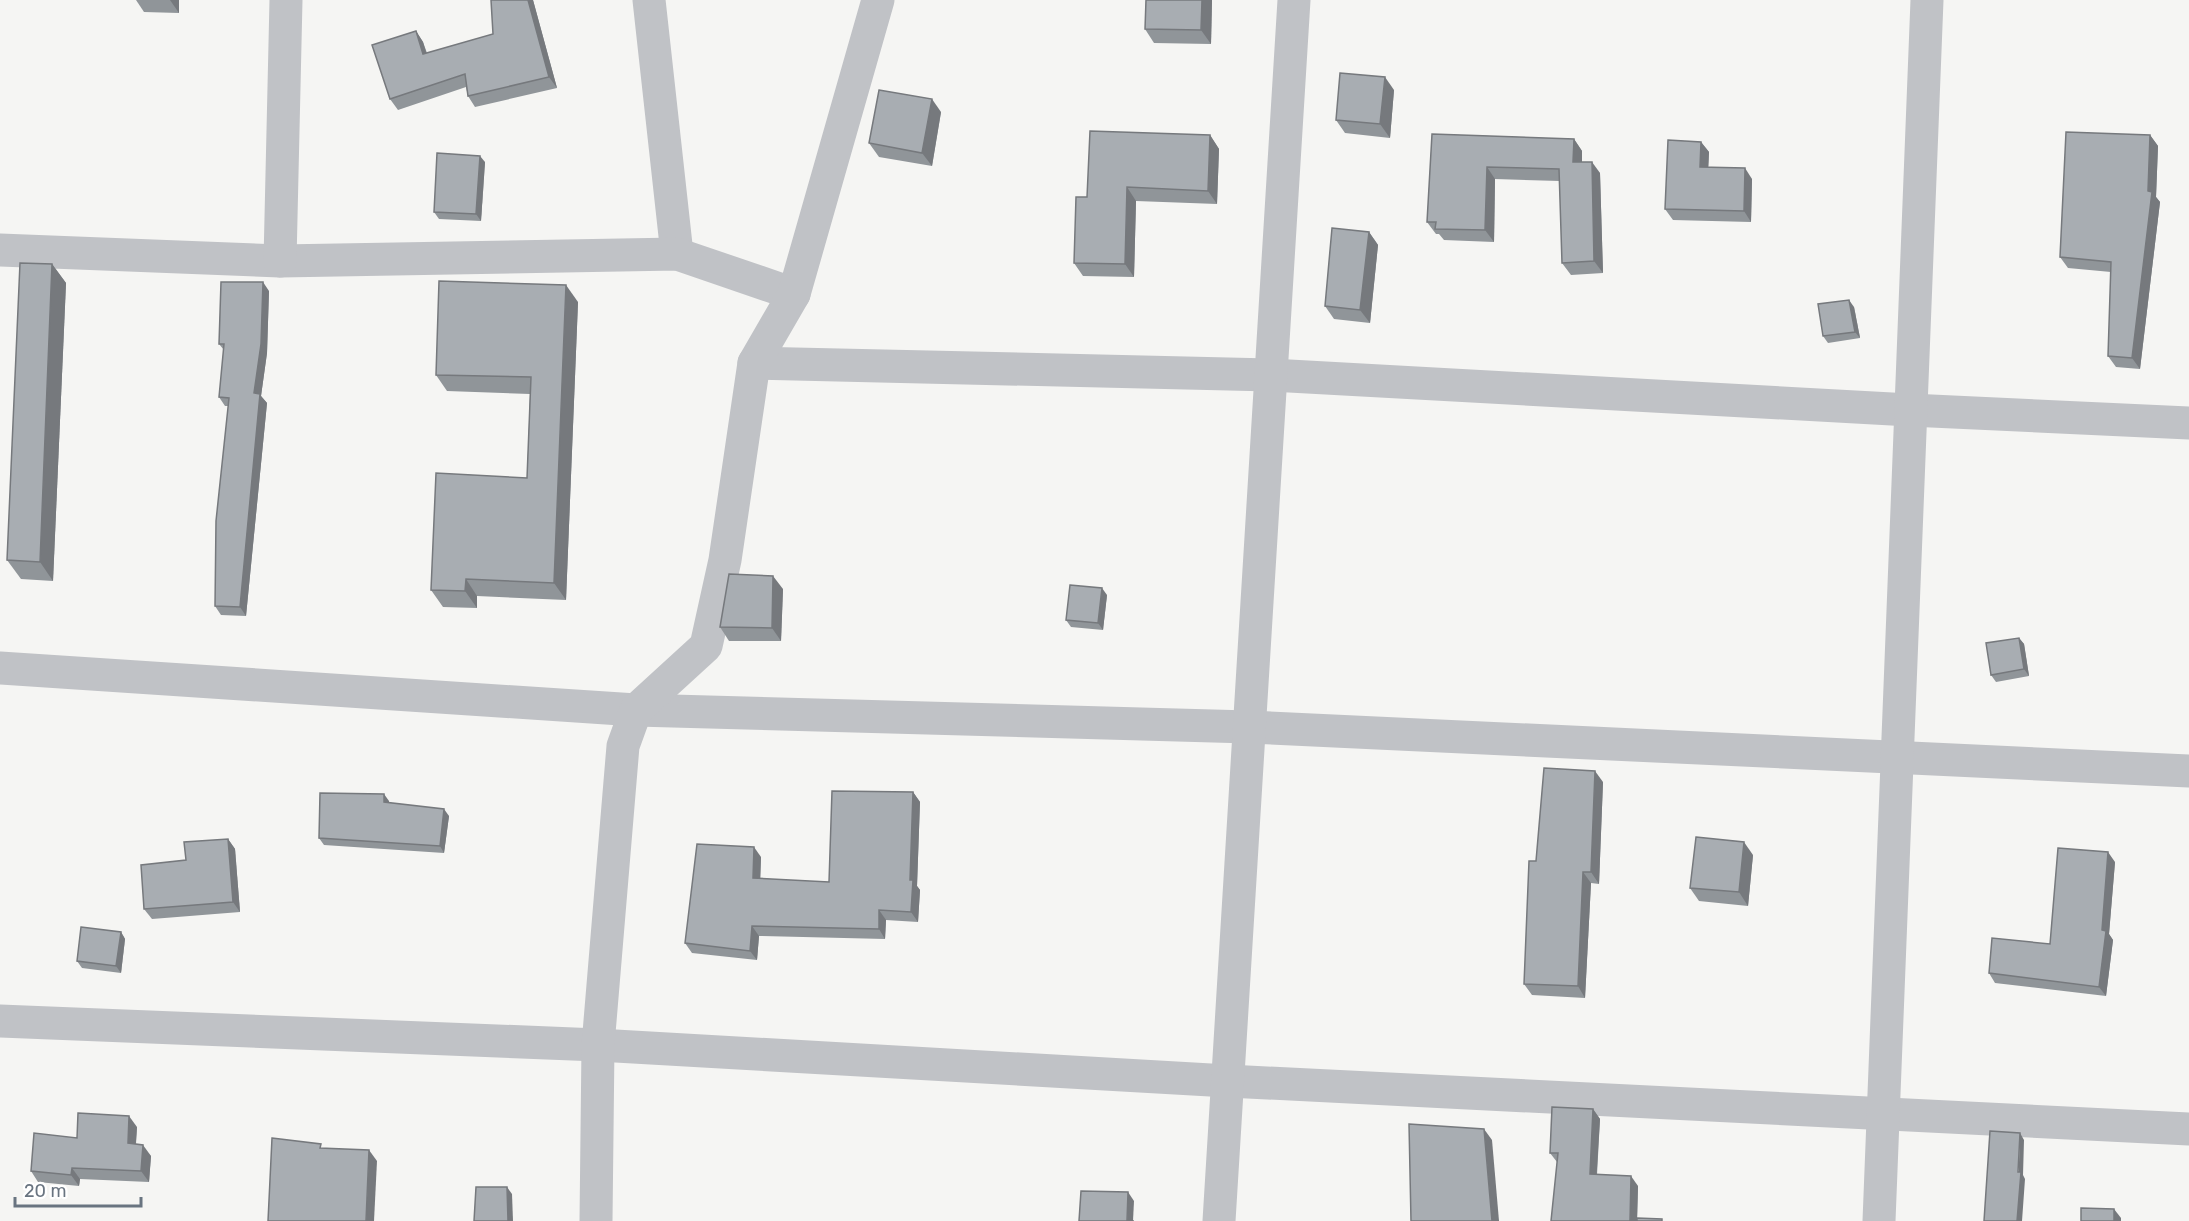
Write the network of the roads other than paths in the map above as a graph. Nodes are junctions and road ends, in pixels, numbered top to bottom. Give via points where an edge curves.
1 (286, 0) edge
2 (650, 0) edge
3 (878, 0) edge
4 (1294, 0) edge
5 (1927, 0) edge
6 (0, 250) edge
7 (677, 254) junction
8 (280, 261) junction
9 (794, 294) junction
10 (754, 363) junction
11 (1271, 375) junction
12 (1910, 410) junction
13 (2189, 423) edge
14 (0, 668) edge
15 (636, 710) junction
16 (1249, 727) junction
17 (1896, 757) junction
18 (2189, 771) edge
19 (0, 1021) edge
20 (598, 1045) junction
21 (1228, 1080) junction
22 (1883, 1114) junction
23 (2189, 1129) edge
24 (596, 1221) edge
25 (1219, 1221) edge
26 (1879, 1221) edge

1 - 8 street
2 - 7 street
3 - 9 street
4 - 11 street
5 - 12 street
6 - 8 street
7 - 8 street
7 - 9 street
9 - 10 street
10 - 11 street
10 - 15 street via 726,560 706,646
11 - 12 street
11 - 16 street
12 - 13 street
12 - 17 street
14 - 15 street
15 - 16 street
15 - 20 street via 623,746
16 - 17 street
16 - 21 street
17 - 18 street
17 - 22 street
19 - 20 street
20 - 21 street
20 - 24 street
21 - 22 street
21 - 25 street
22 - 23 street
22 - 26 street

